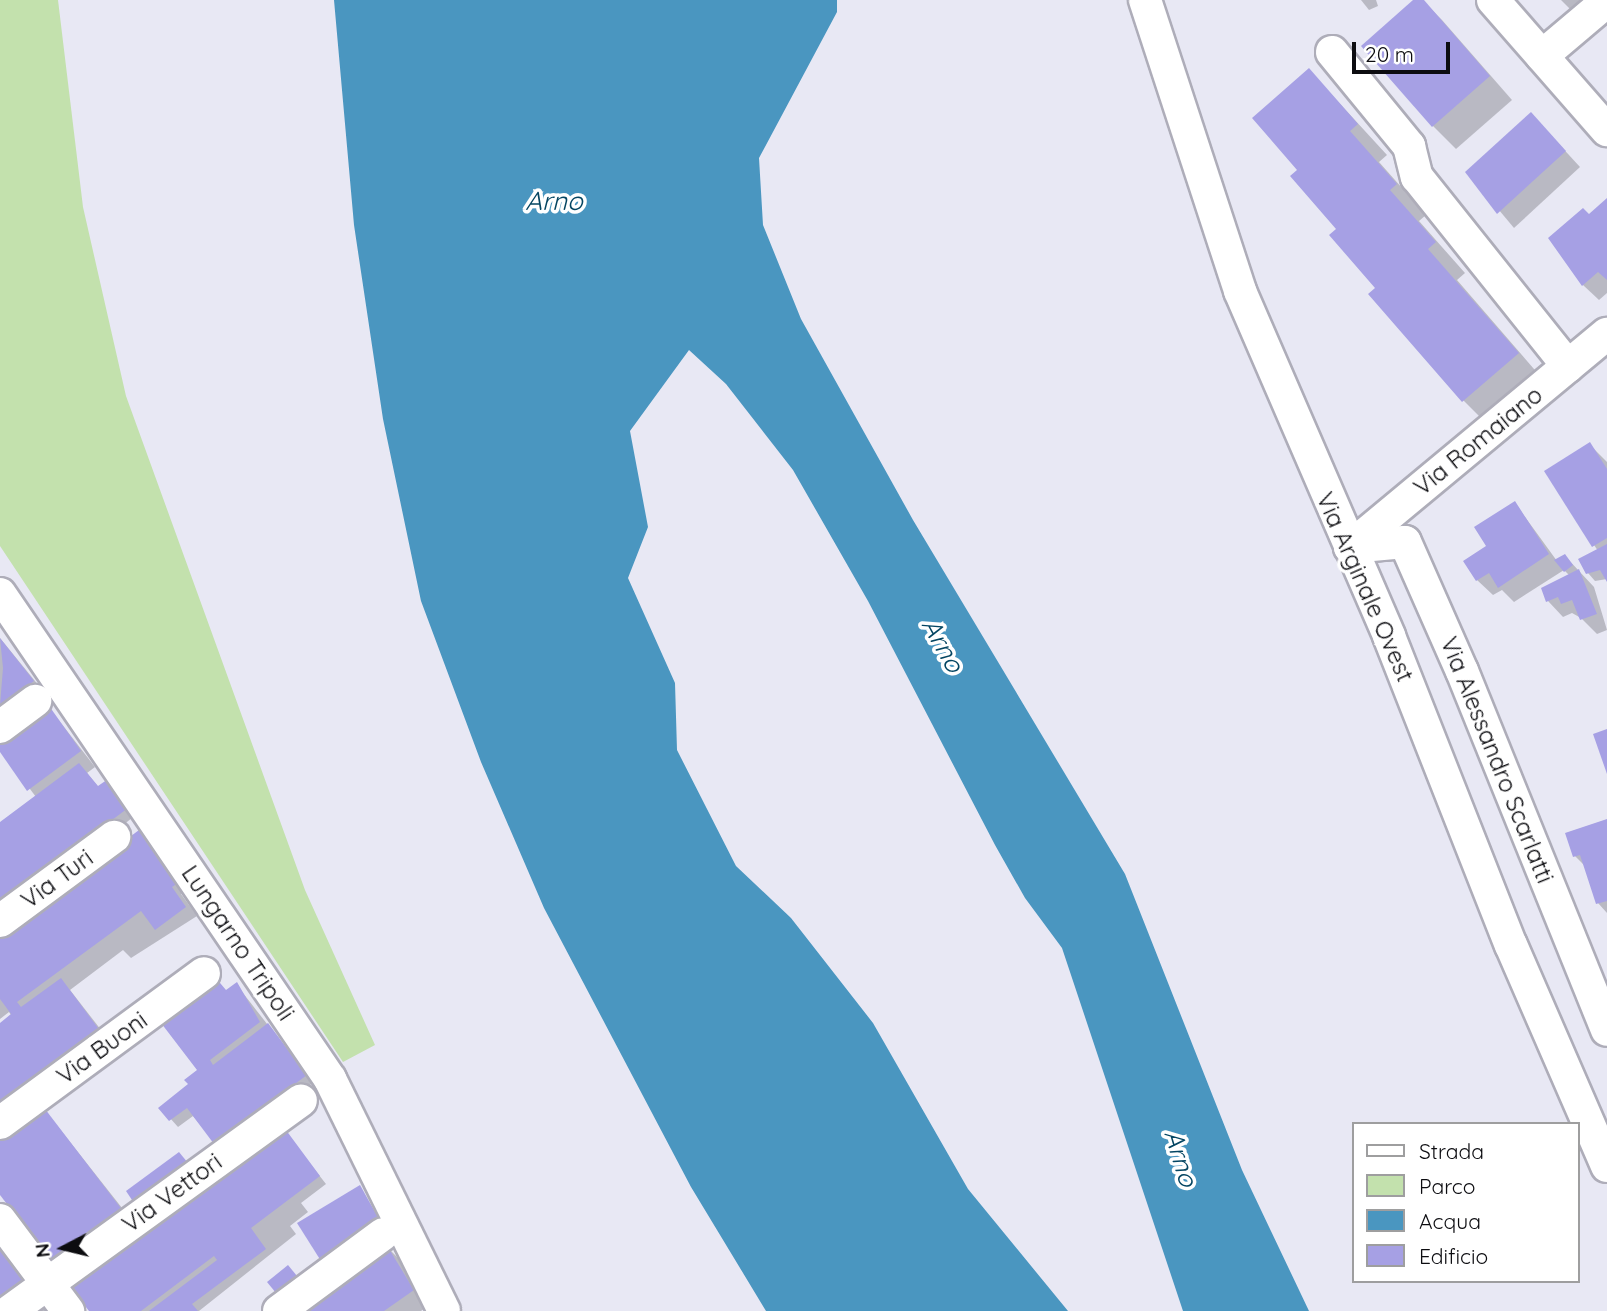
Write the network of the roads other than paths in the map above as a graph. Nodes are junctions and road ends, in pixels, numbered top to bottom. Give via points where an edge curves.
1 (1145, 0) edge
2 (1493, 0) edge
3 (1607, 1) edge
4 (1332, 52) dead end
5 (1542, 56) junction
6 (1607, 131) edge
7 (1607, 334) edge
8 (1568, 366) junction
9 (1350, 547) junction
10 (0, 594) edge
11 (34, 701) dead end
12 (0, 727) edge
13 (114, 837) dead end
14 (0, 921) edge
15 (204, 973) dead end
16 (1607, 1030) edge
17 (301, 1100) dead end
18 (0, 1124) edge
19 (1607, 1166) edge
20 (0, 1220) edge
21 (383, 1234) dead end
22 (47, 1283) junction
23 (438, 1299) edge
24 (10, 1311) edge
25 (68, 1311) edge
26 (279, 1311) edge

1 - 9 street, Via Arginale Ovest via 1240,291
2 - 5 street
3 - 5 street
4 - 8 street via 1409,146 1417,177
5 - 6 street
7 - 8 street, Via Romaiano
8 - 9 street, Via Romaiano
9 - 16 street, Via Alessandro Scarlatti via 1405,542
9 - 19 street, Via Arginale Ovest via 1511,945
10 - 23 street, Lungarno Tripoli via 330,1079
11 - 12 street
13 - 14 street, Via Turi
15 - 18 street, Via Buoni
17 - 22 street, Via Vettori
20 - 22 street
21 - 26 street
22 - 24 street, Via Vettori
22 - 25 street

